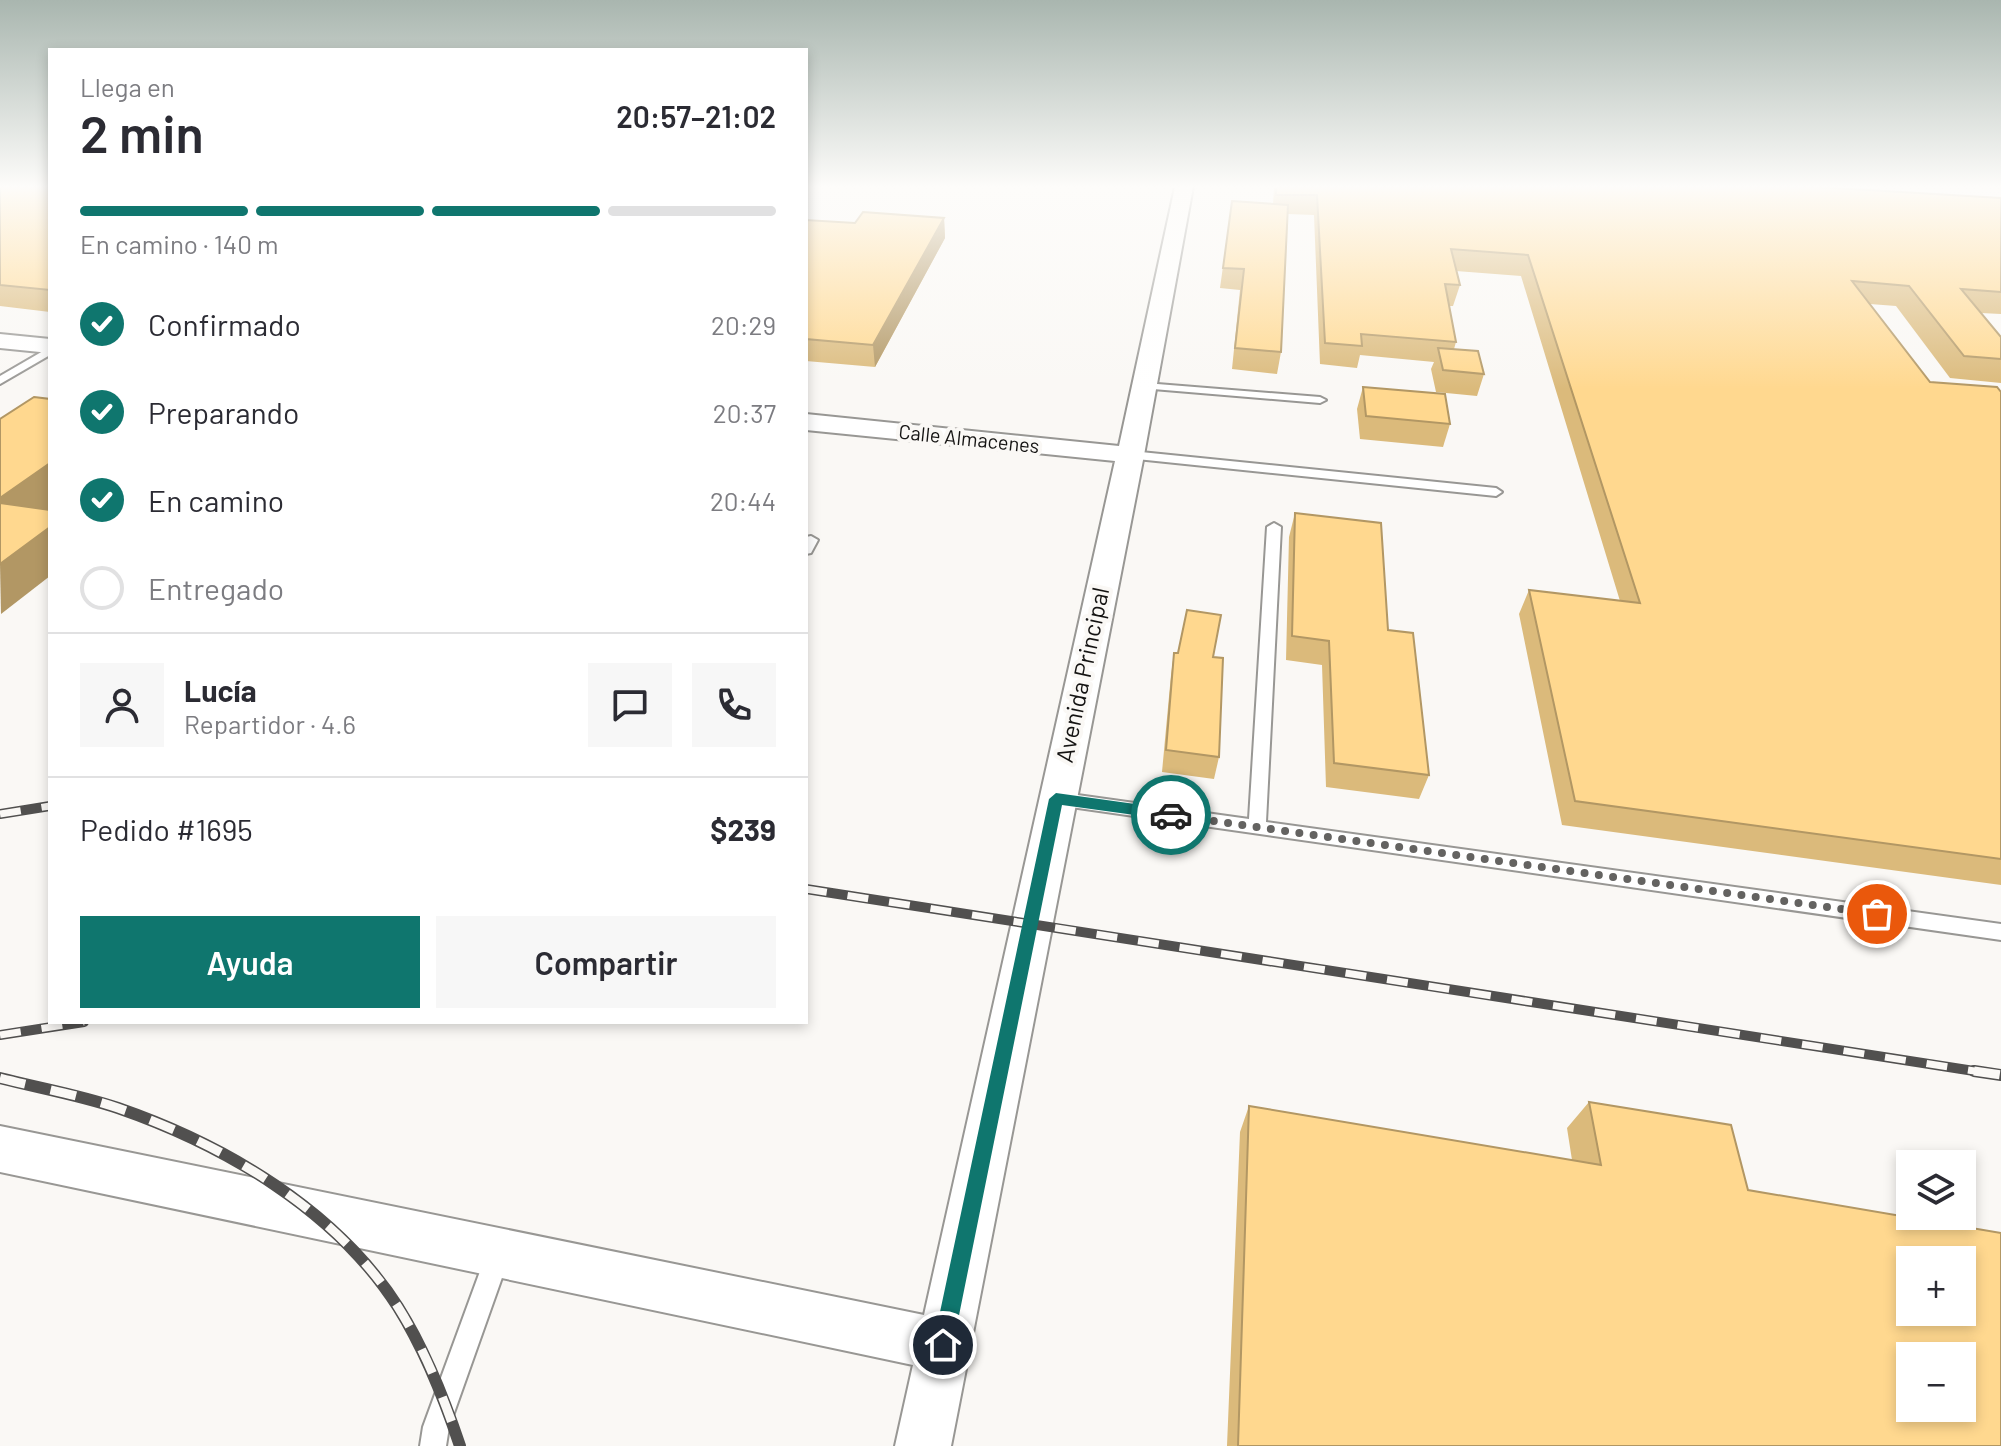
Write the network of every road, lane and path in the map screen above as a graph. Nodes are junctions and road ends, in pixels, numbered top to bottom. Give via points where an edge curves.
1 (1171, 254) edge
2 (0, 341) edge
3 (48, 348) edge
4 (48, 349) edge
5 (0, 381) edge
6 (1145, 386) junction
7 (1320, 400) dead end
8 (808, 422) edge
9 (1131, 455) junction
10 (1496, 492) dead end
11 (1274, 527) dead end
12 (1056, 799) junction
13 (1257, 827) junction
14 (2001, 932) edge
15 (0, 1149) edge
16 (499, 1253) junction
17 (943, 1345) junction
18 (433, 1446) edge
19 (923, 1446) edge

1 - 6 street, Avenida Principal
2 - 3 street
4 - 5 lane
6 - 7 lane
6 - 9 street, Avenida Principal
8 - 9 street, Calle Almacenes
9 - 10 lane
9 - 12 street, Avenida Principal
11 - 13 lane
12 - 13 lane
12 - 17 street, Avenida Principal
13 - 14 lane
15 - 16 street
16 - 17 street
16 - 18 lane
17 - 19 street, Avenida Principal

